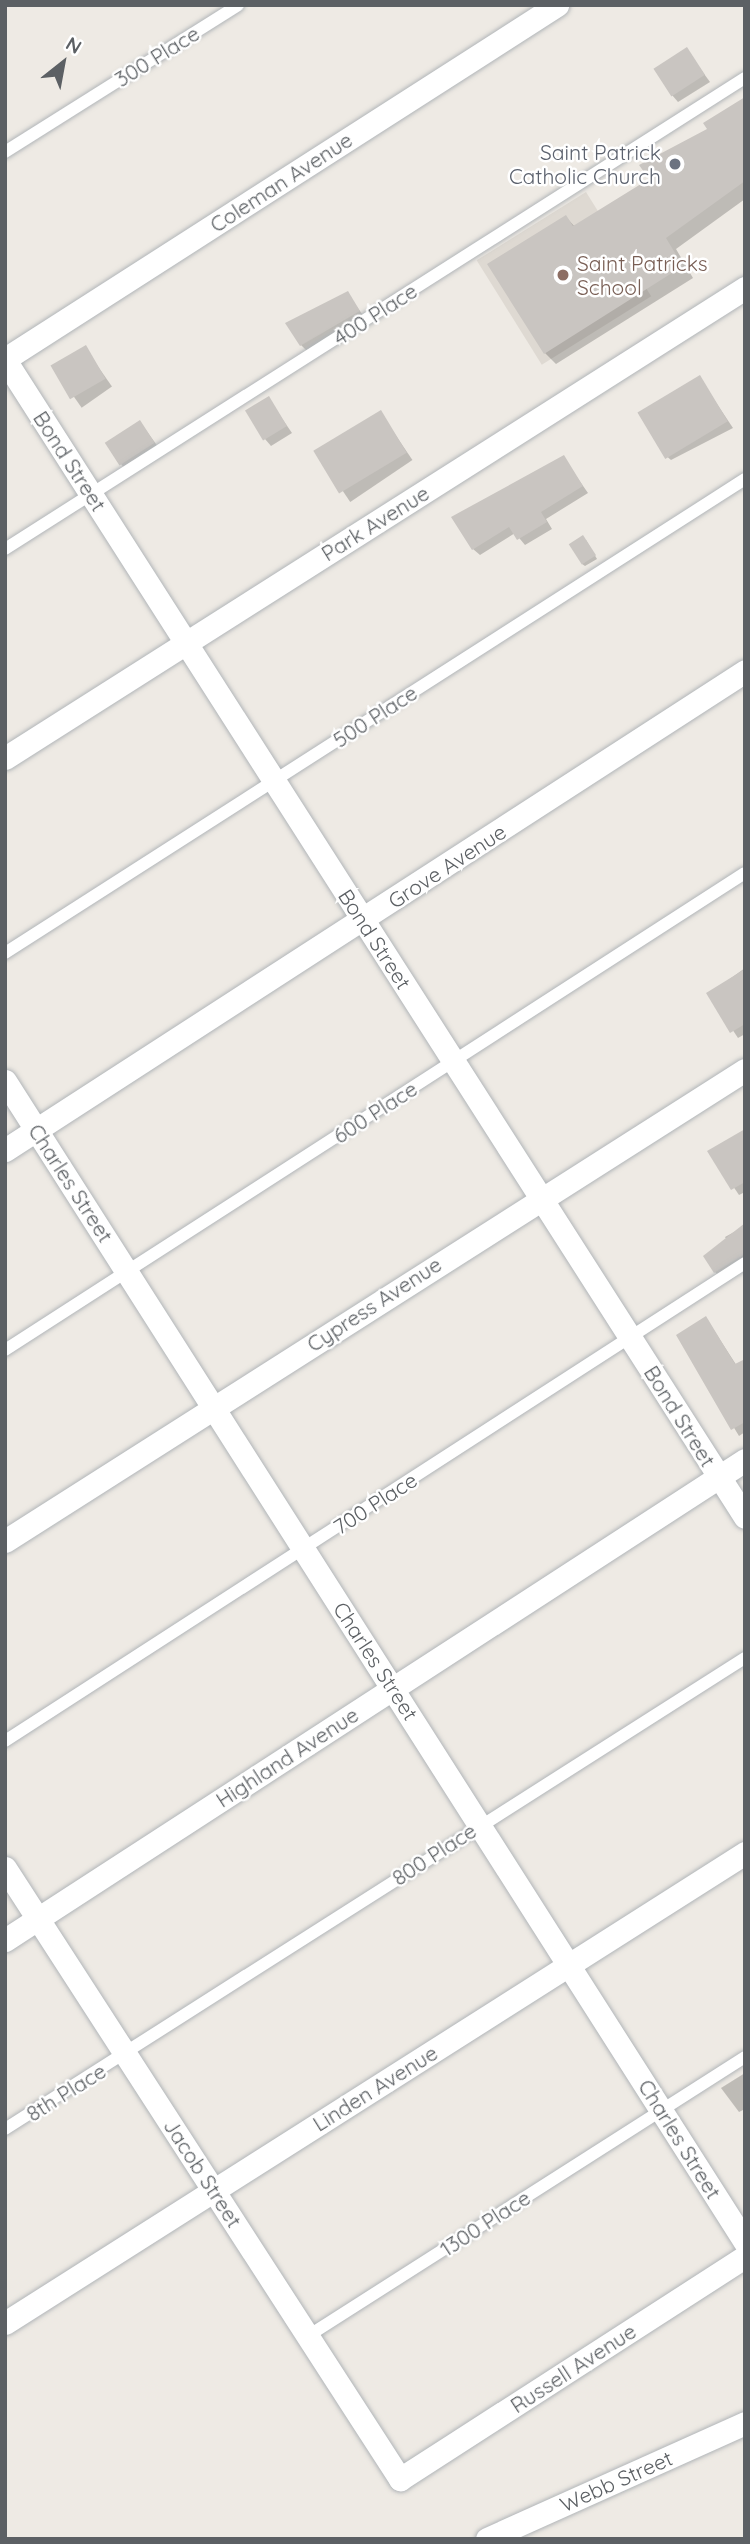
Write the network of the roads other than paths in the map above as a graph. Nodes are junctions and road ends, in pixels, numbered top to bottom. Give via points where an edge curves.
1 (238, 5) edge
2 (557, 5) edge
3 (745, 78) edge
4 (5, 152) edge
5 (745, 288) edge
6 (5, 359) edge
7 (745, 479) edge
8 (91, 494) junction
9 (5, 549) edge
10 (186, 643) junction
11 (745, 671) edge
12 (5, 758) edge
13 (274, 781) junction
14 (745, 873) edge
15 (363, 920) junction
16 (5, 953) edge
17 (453, 1061) junction
18 (745, 1070) edge
19 (5, 1081) edge
20 (36, 1130) junction
21 (5, 1150) edge
22 (540, 1197) junction
23 (745, 1263) edge
24 (127, 1272) junction
25 (631, 1338) junction
26 (5, 1350) edge
27 (213, 1407) junction
28 (745, 1460) edge
29 (719, 1477) junction
30 (745, 1517) edge
31 (5, 1541) edge
32 (304, 1549) junction
33 (745, 1658) edge
34 (393, 1688) junction
35 (5, 1741) edge
36 (479, 1824) junction
37 (745, 1853) edge
38 (5, 1868) edge
39 (38, 1919) junction
40 (5, 1940) edge
41 (569, 1965) junction
42 (126, 2055) junction
43 (745, 2057) edge
44 (662, 2110) junction
45 (5, 2129) edge
46 (214, 2190) junction
47 (745, 2242) edge
48 (745, 2257) edge
49 (5, 2323) edge
50 (308, 2336) junction
51 (745, 2423) edge
52 (400, 2479) joint
53 (487, 2539) edge

1 - 4 lane, 300 Place
2 - 6 street, Coleman Avenue
3 - 8 lane, 400 Place
5 - 10 street, Park Avenue
6 - 8 street, Bond Street
7 - 13 lane, 500 Place
8 - 9 lane, 400 Place
8 - 10 street, Bond Street
10 - 12 street, Park Avenue
10 - 13 street, Bond Street
11 - 15 street, Grove Avenue
13 - 15 street, Bond Street
13 - 16 lane, 500 Place
14 - 17 lane, 600 Place
15 - 17 street, Bond Street
15 - 20 street, Grove Avenue
17 - 22 street, Bond Street
17 - 24 lane, 600 Place
18 - 22 street, Cypress Avenue
19 - 20 street, Charles Street
20 - 21 street, Grove Avenue
20 - 24 street, Charles Street
22 - 25 street, Bond Street
22 - 27 street, Cypress Avenue
23 - 25 lane, 700 Place
24 - 26 lane, 600 Place
24 - 27 street, Charles Street
25 - 29 street, Bond Street
25 - 32 lane, 700 Place
27 - 31 street, Cypress Avenue
27 - 32 street, Charles Street
28 - 29 street, Highland Avenue
29 - 30 street, Bond Street
29 - 34 street, Highland Avenue
32 - 34 street, Charles Street
32 - 35 lane, 700 Place
33 - 36 lane, 800 Place
34 - 36 street, Charles Street
34 - 39 street, Highland Avenue
36 - 41 street, Charles Street
36 - 42 lane, 800 Place
37 - 41 street, Linden Avenue
38 - 39 street, Jacob Street
39 - 40 street, Highland Avenue
39 - 42 street, Jacob Street
41 - 44 street, Charles Street
41 - 46 street, Linden Avenue
42 - 45 lane, 8th Place
42 - 46 street, Jacob Street
43 - 44 lane, 1300 Place
44 - 47 street, Charles Street
44 - 50 lane, 1300 Place
46 - 49 street, Linden Avenue
46 - 50 street, Jacob Street
48 - 52 street, Russell Avenue
50 - 52 street, Jacob Street
51 - 53 street, Webb Street

